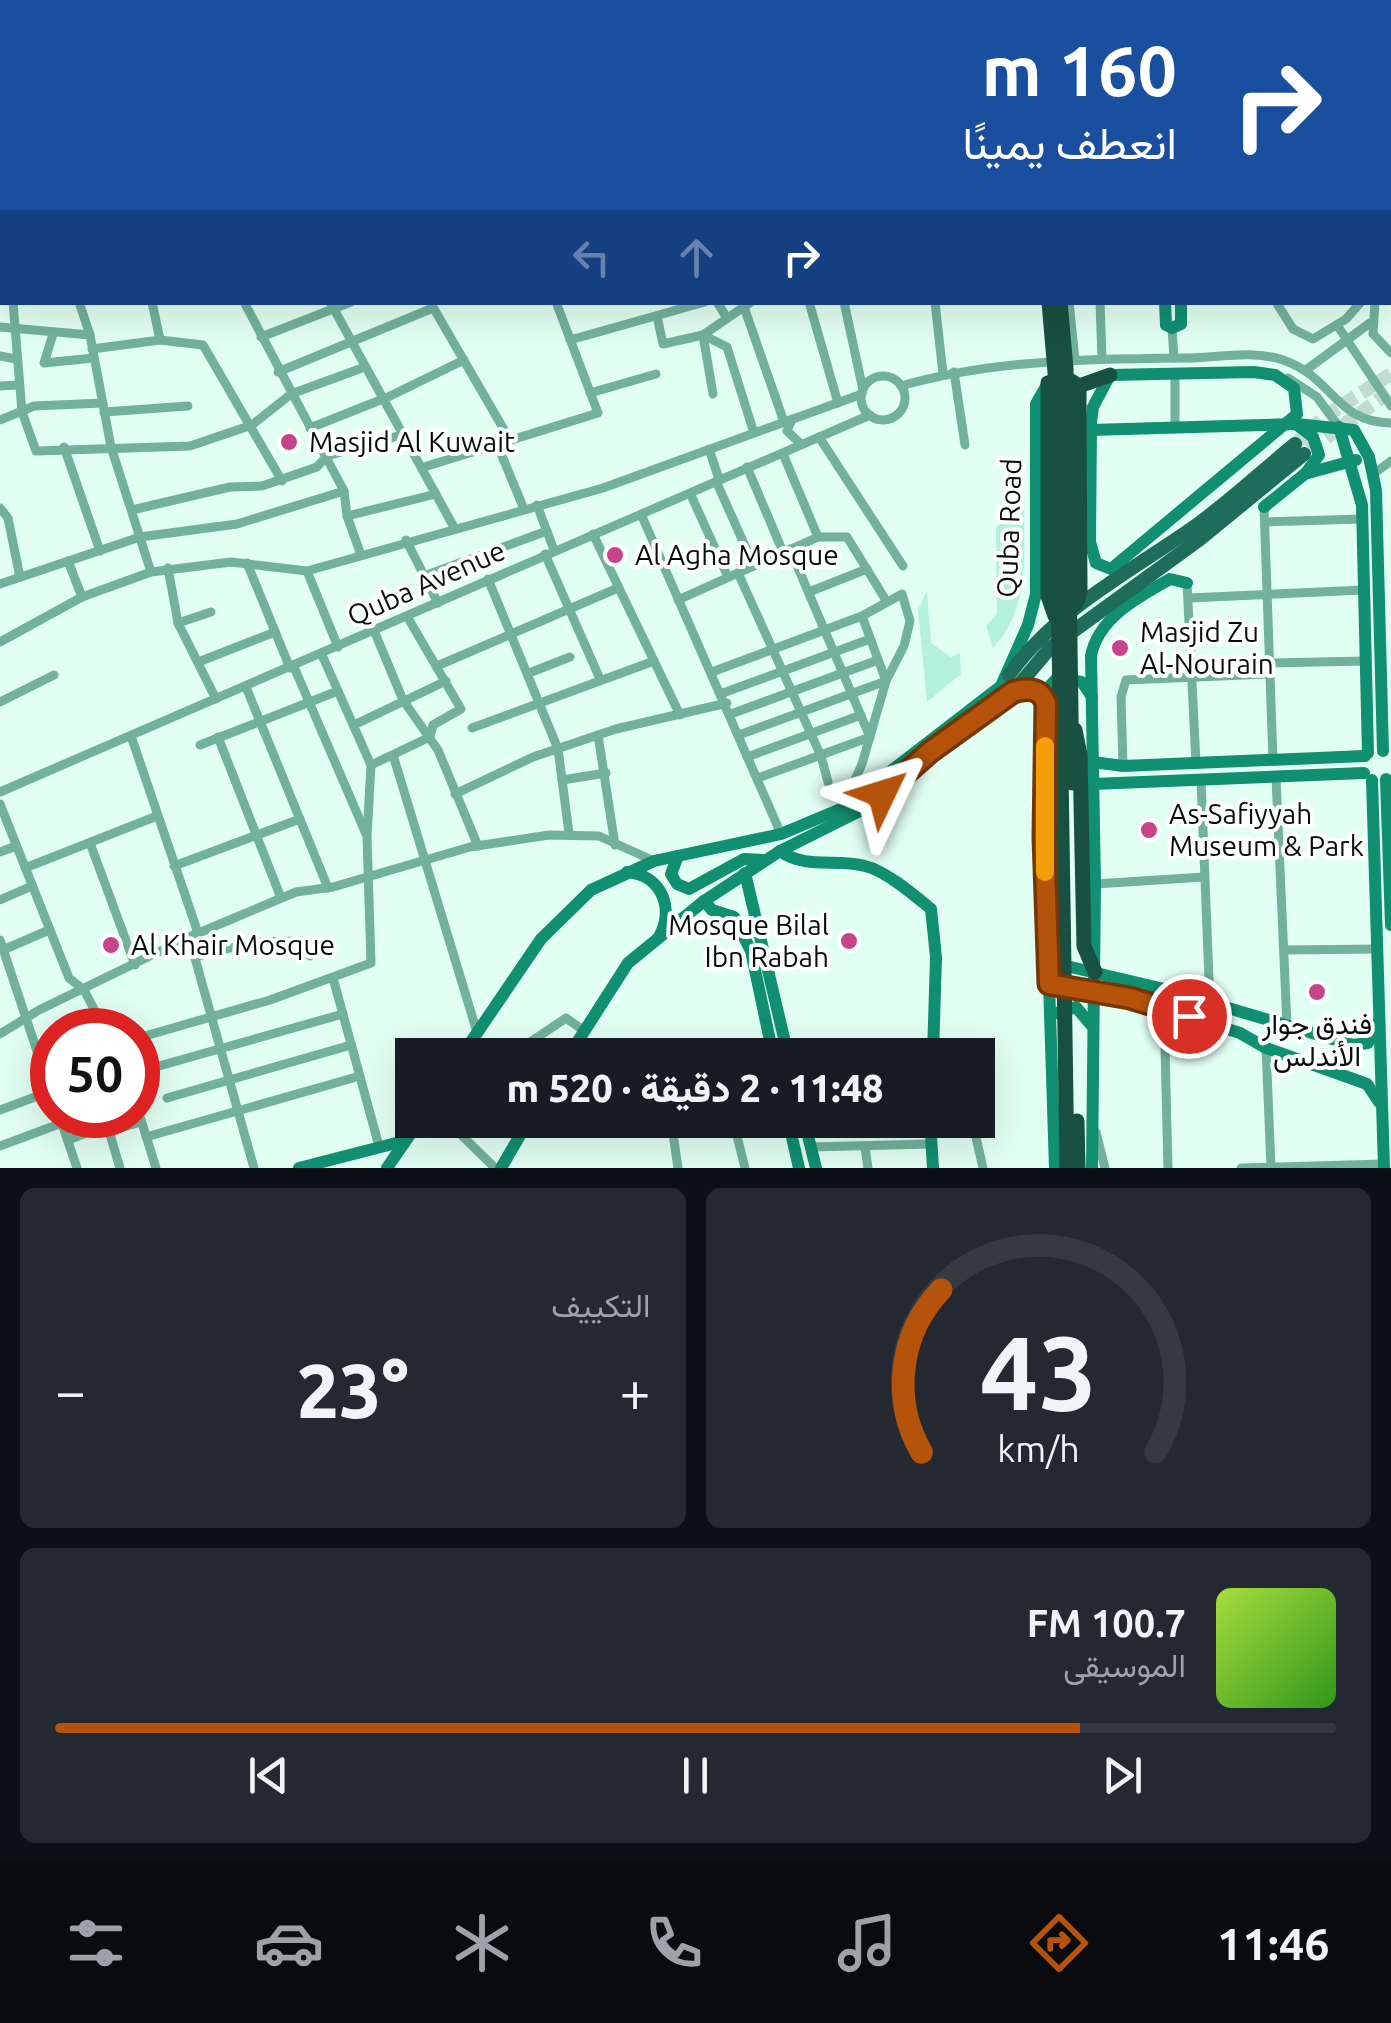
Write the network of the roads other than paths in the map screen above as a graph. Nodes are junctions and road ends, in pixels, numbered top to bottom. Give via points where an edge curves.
1 (13, 305) edge
2 (80, 305) edge
3 (153, 305) edge
4 (248, 305) edge
5 (431, 305) edge
6 (557, 305) edge
7 (694, 305) edge
8 (719, 305) edge
9 (748, 305) edge
10 (809, 305) edge
11 (845, 305) edge
12 (936, 305) edge
13 (1047, 305) edge
14 (1059, 305) edge
15 (1069, 305) edge
16 (1100, 305) edge
17 (1165, 305) edge
18 (1180, 305) edge
19 (1278, 305) edge
20 (1358, 305) edge
21 (1373, 305) edge
22 (332, 306) edge
23 (656, 316) junction
24 (728, 318) junction
25 (1370, 323) junction
26 (1337, 325) junction
27 (0, 328) edge
28 (1172, 328) junction
29 (17, 330) junction
30 (53, 334) junction
31 (90, 335) junction
32 (703, 335) junction
33 (261, 337) junction
34 (1346, 338) junction
35 (160, 340) junction
36 (570, 340) junction
37 (349, 341) junction
38 (93, 353) junction
39 (1391, 353) edge
40 (0, 356) edge
41 (1174, 358) junction
42 (16, 359) junction
43 (1102, 359) junction
44 (464, 360) junction
45 (1075, 360) junction
46 (366, 367) junction
47 (1306, 370) junction
48 (278, 372) junction
49 (954, 372) junction
50 (656, 374) dead end
51 (943, 374) junction
52 (1175, 374) junction
53 (1110, 375) junction
54 (1280, 377) junction
55 (1048, 383) junction
56 (18, 385) junction
57 (0, 386) edge
58 (901, 386) junction
59 (1079, 386) junction
60 (862, 392) junction
61 (590, 393) junction
62 (291, 394) junction
63 (713, 394) dead end
64 (385, 398) junction
65 (838, 403) junction
66 (188, 406) dead end
67 (1391, 406) edge
68 (104, 407) junction
69 (22, 412) junction
70 (870, 415) junction
71 (0, 420) edge
72 (788, 420) junction
73 (1391, 423) edge
74 (1292, 424) junction
75 (252, 425) junction
76 (310, 428) junction
77 (1176, 428) junction
78 (1346, 428) junction
79 (1091, 430) junction
80 (754, 433) junction
81 (406, 434) junction
82 (819, 437) junction
83 (510, 440) junction
84 (497, 444) junction
85 (801, 444) junction
86 (965, 445) dead end
87 (111, 447) junction
88 (64, 448) junction
89 (709, 449) junction
90 (783, 454) junction
91 (327, 456) junction
92 (1369, 457) junction
93 (1391, 461) edge
94 (1351, 462) junction
95 (424, 467) junction
96 (747, 468) junction
97 (1306, 474) junction
98 (1372, 475) junction
99 (718, 480) junction
100 (282, 481) junction
101 (344, 490) junction
102 (690, 493) junction
103 (436, 494) junction
104 (537, 505) junction
105 (1264, 507) joint
106 (0, 508) edge
107 (524, 509) junction
108 (132, 510) junction
109 (641, 514) junction
110 (348, 516) junction
111 (1362, 519) junction
112 (1264, 522) junction
113 (455, 529) junction
114 (548, 531) junction
115 (592, 534) junction
116 (818, 536) junction
117 (140, 538) junction
118 (406, 540) junction
119 (100, 551) junction
120 (787, 551) junction
121 (550, 552) junction
122 (361, 555) junction
123 (68, 561) junction
124 (247, 562) junction
125 (754, 566) junction
126 (904, 566) dead end
127 (168, 568) junction
128 (1111, 569) junction
129 (868, 570) junction
130 (306, 571) junction
131 (151, 572) junction
132 (733, 575) junction
133 (424, 576) junction
134 (20, 577) junction
135 (488, 579) junction
136 (1384, 579) edge
137 (1187, 583) joint
138 (0, 584) edge
139 (618, 588) junction
140 (1363, 590) junction
141 (809, 592) junction
142 (1267, 594) junction
143 (82, 597) junction
144 (1139, 597) junction
145 (1189, 598) junction
146 (678, 600) junction
147 (1114, 601) junction
148 (888, 602) junction
149 (438, 603) junction
150 (1081, 605) junction
151 (565, 607) junction
152 (211, 612) dead end
153 (862, 616) junction
154 (408, 618) junction
155 (1062, 619) junction
156 (178, 624) junction
157 (1104, 625) junction
158 (824, 630) junction
159 (275, 632) junction
160 (510, 632) junction
161 (374, 633) junction
162 (870, 638) junction
163 (0, 642) edge
164 (338, 647) junction
165 (772, 650) junction
166 (834, 651) junction
167 (322, 654) junction
168 (570, 657) dead end
169 (878, 660) junction
170 (201, 661) junction
171 (654, 661) junction
172 (1366, 661) junction
173 (437, 666) junction
174 (292, 668) junction
175 (1269, 668) junction
176 (781, 670) junction
177 (712, 672) junction
178 (529, 673) junction
179 (843, 673) junction
180 (1386, 674) edge
181 (54, 675) dead end
182 (1009, 675) junction
183 (1192, 675) junction
184 (600, 680) junction
185 (886, 681) junction
186 (446, 682) junction
187 (246, 687) junction
188 (338, 690) junction
189 (790, 692) junction
190 (1013, 692) junction
191 (852, 695) junction
192 (725, 698) junction
193 (216, 700) junction
194 (403, 700) junction
195 (541, 700) junction
196 (308, 701) junction
197 (0, 702) edge
198 (1046, 703) junction
199 (1093, 704) junction
200 (1071, 707) junction
201 (800, 713) junction
202 (731, 714) junction
203 (861, 715) junction
204 (680, 716) junction
205 (257, 720) junction
206 (1060, 722) junction
207 (354, 726) junction
208 (472, 728) dead end
209 (810, 733) junction
210 (598, 735) junction
211 (739, 735) junction
212 (131, 736) junction
213 (218, 737) junction
214 (430, 737) junction
215 (870, 737) junction
216 (200, 745) dead end
217 (558, 749) junction
218 (394, 755) junction
219 (1377, 755) edge
220 (821, 756) junction
221 (747, 757) junction
222 (1273, 760) junction
223 (1093, 762) junction
224 (1196, 763) junction
225 (371, 766) junction
226 (1123, 766) junction
227 (606, 772) junction
228 (1378, 776) edge
229 (758, 778) junction
230 (1276, 778) junction
231 (562, 780) junction
232 (1201, 780) junction
233 (828, 782) dead end
234 (1094, 784) junction
235 (0, 792) edge
236 (455, 794) junction
237 (0, 804) edge
238 (846, 814) junction
239 (157, 816) junction
240 (300, 819) junction
241 (569, 833) junction
242 (781, 834) junction
243 (258, 836) junction
244 (368, 837) junction
245 (90, 842) junction
246 (615, 845) junction
247 (16, 846) junction
248 (478, 846) junction
249 (780, 851) junction
250 (0, 852) edge
251 (678, 856) junction
252 (426, 860) junction
253 (766, 860) junction
254 (654, 861) junction
255 (174, 866) junction
256 (25, 868) junction
257 (1390, 871) edge
258 (627, 872) junction
259 (745, 873) junction
260 (368, 876) junction
261 (1204, 878) junction
262 (32, 886) junction
263 (1089, 886) junction
264 (328, 888) junction
265 (281, 898) junction
266 (0, 900) edge
267 (704, 901) junction
268 (1391, 924) edge
269 (49, 930) junction
270 (194, 935) junction
271 (658, 939) junction
272 (2, 946) edge
273 (1377, 948) junction
274 (758, 950) junction
275 (1284, 950) junction
276 (310, 956) dead end
277 (194, 957) junction
278 (1048, 962) junction
279 (135, 965) junction
280 (1095, 972) junction
281 (333, 978) junction
282 (1049, 984) junction
283 (84, 990) junction
284 (1094, 992) junction
285 (1210, 1004) junction
286 (1164, 1007) junction
287 (93, 1008) edge
288 (343, 1014) junction
289 (211, 1017) junction
290 (27, 1018) junction
291 (1379, 1020) junction
292 (1050, 1024) junction
293 (30, 1026) edge
294 (1287, 1026) junction
295 (1092, 1027) junction
296 (584, 1030) junction
297 (160, 1032) edge
298 (477, 1032) junction
299 (0, 1034) edge
300 (473, 1038) edge
301 (536, 1038) edge
302 (579, 1038) edge
303 (771, 1038) edge
304 (783, 1038) edge
305 (934, 1038) edge
306 (352, 1045) junction
307 (220, 1048) junction
308 (1266, 1048) junction
309 (160, 1066) edge
310 (360, 1076) junction
311 (229, 1080) junction
312 (167, 1098) dead end
313 (30, 1100) edge
314 (0, 1110) edge
315 (238, 1110) junction
316 (1382, 1114) junction
317 (1091, 1116) junction
318 (30, 1133) edge
319 (160, 1133) edge
320 (1387, 1136) edge
321 (73, 1138) edge
322 (111, 1138) edge
323 (146, 1138) edge
324 (406, 1138) edge
325 (467, 1138) edge
326 (518, 1138) edge
327 (673, 1138) edge
328 (738, 1138) edge
329 (792, 1138) edge
330 (808, 1138) edge
331 (932, 1138) edge
332 (976, 1138) edge
333 (68, 1140) joint
334 (404, 1141) junction
335 (932, 1144) junction
336 (0, 1146) edge
337 (379, 1146) junction
338 (810, 1147) junction
339 (866, 1147) junction
340 (1384, 1166) edge
341 (1271, 1167) edge
342 (1322, 1167) edge
343 (78, 1168) edge
344 (120, 1168) edge
345 (156, 1168) edge
346 (254, 1168) edge
347 (300, 1168) edge
348 (387, 1168) edge
349 (498, 1168) edge
350 (678, 1168) edge
351 (745, 1168) edge
352 (799, 1168) edge
353 (816, 1168) edge
354 (868, 1168) edge
355 (933, 1168) edge
356 (982, 1168) edge
357 (1055, 1168) edge
358 (1067, 1168) edge
359 (1078, 1168) edge
360 (1092, 1168) edge
361 (1105, 1168) edge
362 (1168, 1168) edge
363 (1240, 1168) edge

1 - 29 street
2 - 31 street
3 - 35 street
4 - 33 street
5 - 37 street
5 - 44 street
6 - 36 street
7 - 23 street
8 - 24 street
9 - 24 street
9 - 72 street
10 - 65 street
11 - 60 street
12 - 51 street
13 - 155 highway, bridge
14 - 155 highway, bridge via 1066,368
15 - 45 street
16 - 43 street
17 - 28 main road
18 - 28 main road via 1181,324
19 - 26 street via 1313,340
20 - 26 street
21 - 25 street
22 - 33 street
22 - 37 street
23 - 32 street via 663,344
23 - 36 street
24 - 32 street
25 - 34 street
25 - 39 street
26 - 34 street
27 - 29 street
28 - 41 street
29 - 30 street
29 - 42 street
30 - 31 street
30 - 38 street via 44,363
31 - 38 street
32 - 63 street
32 - 80 street via 727,347
33 - 48 street
34 - 47 street
34 - 67 street
35 - 38 street
35 - 75 street via 203,345
36 - 61 street
37 - 46 street
37 - 48 street
38 - 68 street
40 - 42 street
41 - 43 street
41 - 47 street via 1255,355
42 - 56 street
43 - 45 street
44 - 64 street
44 - 83 street
45 - 49 street
46 - 62 street
46 - 64 street
47 - 73 street via 1346,412
48 - 62 street
49 - 51 street
49 - 86 street
50 - 61 street
51 - 58 street
52 - 53 main road
52 - 54 main road
52 - 77 street
53 - 59 highway
53 - 79 main road via 1093,407
54 - 74 main road via 1294,388 1299,404
54 - 78 street via 1317,397
55 - 59 highway via 1066,378
55 - 155 highway via 1047,575
55 - 182 main road, Quba Road via 1036,404 1036,594
56 - 57 street
56 - 69 street
58 - 60 street via 882,376
58 - 70 street via 900,411 883,420
59 - 155 highway, bridge via 1080,592
60 - 65 street, Quba Avenue
60 - 70 street
61 - 83 street via 598,412
62 - 75 street
62 - 76 street
64 - 76 street
64 - 81 street
65 - 72 street, Quba Avenue
66 - 68 street
68 - 69 street via 34,406
68 - 87 street
69 - 71 street
69 - 88 street via 36,451
70 - 82 street, Quba Avenue
72 - 80 street, Quba Avenue
72 - 85 street via 787,430
74 - 77 main road
74 - 78 main road
74 - 97 main road via 1318,446
74 - 128 main road
75 - 87 street via 190,446
75 - 100 street
76 - 91 street
77 - 79 main road
78 - 92 main road
78 - 94 main road
79 - 128 main road via 1091,556
80 - 89 street, Quba Avenue
81 - 91 street
81 - 95 street
82 - 85 street, Quba Avenue
82 - 126 street
83 - 84 street
84 - 95 street
84 - 107 street
85 - 90 street, Quba Avenue
87 - 88 street
87 - 108 street
88 - 119 street
89 - 99 street
89 - 104 street, Quba Avenue
90 - 96 street, Quba Avenue
90 - 116 street
91 - 100 street
91 - 101 street
92 - 94 main road
92 - 98 main road
93 - 98 street
94 - 97 main road
94 - 111 main road
95 - 103 street
96 - 99 street, Quba Avenue
96 - 120 street
97 - 105 main road
98 - 136 main road
99 - 102 street, Quba Avenue
99 - 125 street
100 - 108 street
101 - 110 street
101 - 117 street via 237,524
102 - 109 street, Quba Avenue
102 - 132 street
103 - 110 street
103 - 113 street
104 - 107 street, Quba Avenue
104 - 114 street
105 - 112 street
106 - 134 street
107 - 113 street, Quba Avenue
108 - 117 street
109 - 115 street, Quba Avenue
109 - 146 street
110 - 122 street
111 - 112 street
111 - 140 main road
112 - 142 street
113 - 118 street, Quba Avenue
114 - 121 street
114 - 133 street
115 - 121 street, Quba Avenue
115 - 139 street
116 - 120 street
116 - 129 street via 848,537
117 - 119 street
117 - 131 street
118 - 122 street, Quba Avenue
118 - 133 street
119 - 123 street
120 - 125 street
120 - 141 street
121 - 135 street, Quba Avenue
121 - 151 street
122 - 130 street, Quba Avenue
123 - 134 street
123 - 143 street
124 - 127 street, Quba Avenue
124 - 130 street, Quba Avenue
124 - 159 street
125 - 132 street
127 - 131 street, Quba Avenue
127 - 156 street
128 - 150 main road
129 - 141 street
129 - 148 street
130 - 164 street
131 - 143 street, Quba Avenue
132 - 146 street
132 - 165 street
133 - 149 street
134 - 138 street
135 - 149 street, Quba Avenue
135 - 160 street
136 - 180 main road
137 - 144 main road via 1170,579
137 - 145 street
139 - 151 street
139 - 171 street
140 - 142 street
140 - 172 main road
141 - 158 street
142 - 145 street
142 - 175 street
143 - 163 street, Quba Avenue
144 - 147 main road
144 - 157 main road
145 - 183 street
146 - 177 street
147 - 150 main road via 1207,534 1300,449
147 - 157 main road
147 - 190 main road via 1050,648
148 - 153 street
148 - 185 street via 902,594 910,621
149 - 154 street, Quba Avenue
150 - 182 main road
151 - 160 street
151 - 184 street
152 - 156 street
153 - 158 street
153 - 162 street
154 - 161 street, Quba Avenue
154 - 173 street
155 - 200 highway, bridge
155 - 206 highway, bridge
156 - 170 street
157 - 199 main road via 1091,656
158 - 165 street
158 - 166 street
159 - 170 street
159 - 174 street
160 - 173 street
160 - 178 street
161 - 164 street, Quba Avenue
161 - 194 street
162 - 166 street
162 - 169 street
164 - 167 street, Quba Avenue
165 - 176 street
165 - 177 street
166 - 176 street
166 - 179 street
167 - 174 street, Quba Avenue
167 - 188 street
168 - 178 street
169 - 179 street
169 - 185 street
170 - 193 street
171 - 184 street
171 - 204 street
172 - 175 street
172 - 219 main road
173 - 186 street
174 - 187 street, Quba Avenue
174 - 196 street
175 - 183 street
175 - 222 street
176 - 189 street
176 - 192 street
177 - 192 street
178 - 195 street
179 - 189 street
179 - 191 street
180 - 219 main road
181 - 197 street
182 - 238 main road
183 - 224 street
183 - 226 street via 1126,680
184 - 195 street
185 - 191 street
185 - 215 street
186 - 194 street
186 - 214 street via 462,709 433,725
187 - 193 street, Quba Avenue
187 - 205 street
188 - 196 street
188 - 207 street
189 - 201 street
189 - 202 street
190 - 198 main road via 1034,690
190 - 238 main road
191 - 201 street
191 - 203 street
192 - 202 street
192 - 204 street
193 - 212 street, Quba Avenue
194 - 207 street
194 - 214 street
195 - 208 street
195 - 217 street
196 - 205 street
196 - 244 street
198 - 199 main road via 1051,682 1067,676 1082,682
198 - 278 main road
199 - 223 main road
200 - 263 highway, bridge
200 - 359 highway, bridge
201 - 209 street
201 - 211 street
202 - 211 street
203 - 209 street
203 - 215 street
204 - 210 street
205 - 213 street
205 - 240 street
206 - 278 highway, bridge via 1053,760 1054,929
206 - 358 highway, bridge
207 - 225 street
209 - 220 street
209 - 221 street
210 - 217 street
210 - 227 street
211 - 221 street
212 - 235 street, Quba Avenue
212 - 239 street
213 - 216 street
213 - 243 street
214 - 218 street
214 - 236 street
215 - 220 street
215 - 238 street
217 - 231 street
217 - 236 street
218 - 225 street
218 - 252 street
219 - 222 main road
219 - 228 main road
220 - 229 street
220 - 233 street
221 - 229 street
222 - 224 main road
223 - 226 main road
223 - 234 main road
224 - 226 main road
225 - 244 street
227 - 231 street
227 - 246 street
228 - 230 main road
228 - 257 main road
228 - 273 main road
229 - 242 street
230 - 232 main road
230 - 275 street
231 - 241 street
232 - 234 main road
232 - 261 street
234 - 263 main road
236 - 248 street
237 - 247 street
238 - 242 main road
238 - 249 main road
239 - 245 street
239 - 255 street
240 - 243 street
240 - 264 street
241 - 246 street
241 - 248 street
242 - 251 main road
243 - 255 street
243 - 265 street
244 - 260 street
245 - 256 street
245 - 279 street
246 - 254 street
247 - 250 street
247 - 256 street
248 - 252 street
249 - 253 main road
249 - 305 main road via 792,860 868,867 931,909
251 - 253 main road via 671,874 689,888 744,859
251 - 254 main road
252 - 260 street
252 - 298 street
253 - 259 main road
254 - 258 main road
255 - 270 street
256 - 262 street
257 - 268 main road
258 - 271 main road via 651,879 664,896 666,920
258 - 298 main road via 576,900 554,923
259 - 267 main road
259 - 274 main road
260 - 264 street
260 - 281 street via 371,963
261 - 263 street
261 - 285 street
262 - 266 street
262 - 269 street
263 - 280 highway via 1084,946
264 - 265 street
265 - 270 street
267 - 271 main road
267 - 274 main road via 734,917
269 - 272 street
269 - 283 street via 69,978
270 - 277 street
270 - 279 street
271 - 296 main road via 620,974
272 - 290 street
273 - 275 street
273 - 291 main road
274 - 303 main road
274 - 304 main road
275 - 294 street
276 - 277 street via 301,940 283,939
277 - 289 street
278 - 280 main road
278 - 282 main road
279 - 283 street
280 - 284 main road
280 - 285 main road
281 - 288 street
281 - 289 street
282 - 284 main road
282 - 292 main road
283 - 287 street
283 - 290 street
284 - 286 main road
284 - 295 main road
285 - 294 main road
286 - 308 main road
286 - 362 street
288 - 306 street
288 - 307 street
289 - 297 street
289 - 307 street
290 - 293 street
290 - 299 street
291 - 294 main road via 1362,1046
291 - 316 main road
292 - 295 main road via 1070,1006
292 - 357 main road
295 - 317 main road
296 - 301 street via 566,1018
296 - 302 main road
298 - 300 main road
306 - 310 street
306 - 311 street
307 - 309 street
307 - 311 street
308 - 316 main road via 1368,1084
308 - 341 street
310 - 315 street
310 - 337 street
311 - 312 street
311 - 315 street
313 - 314 street
315 - 319 street
315 - 346 street
316 - 320 main road
317 - 360 main road
317 - 361 street
318 - 336 street
320 - 340 main road
321 - 333 street
322 - 344 street
323 - 345 street
324 - 334 main road
325 - 349 street
326 - 349 main road
327 - 350 street
328 - 351 street
329 - 352 main road
330 - 338 main road
331 - 335 main road
332 - 356 street
333 - 343 street
334 - 337 main road
334 - 348 main road
335 - 339 street
335 - 355 main road
337 - 347 main road
338 - 339 street
338 - 353 main road
339 - 354 street
340 - 342 street
341 - 342 street
341 - 363 street

